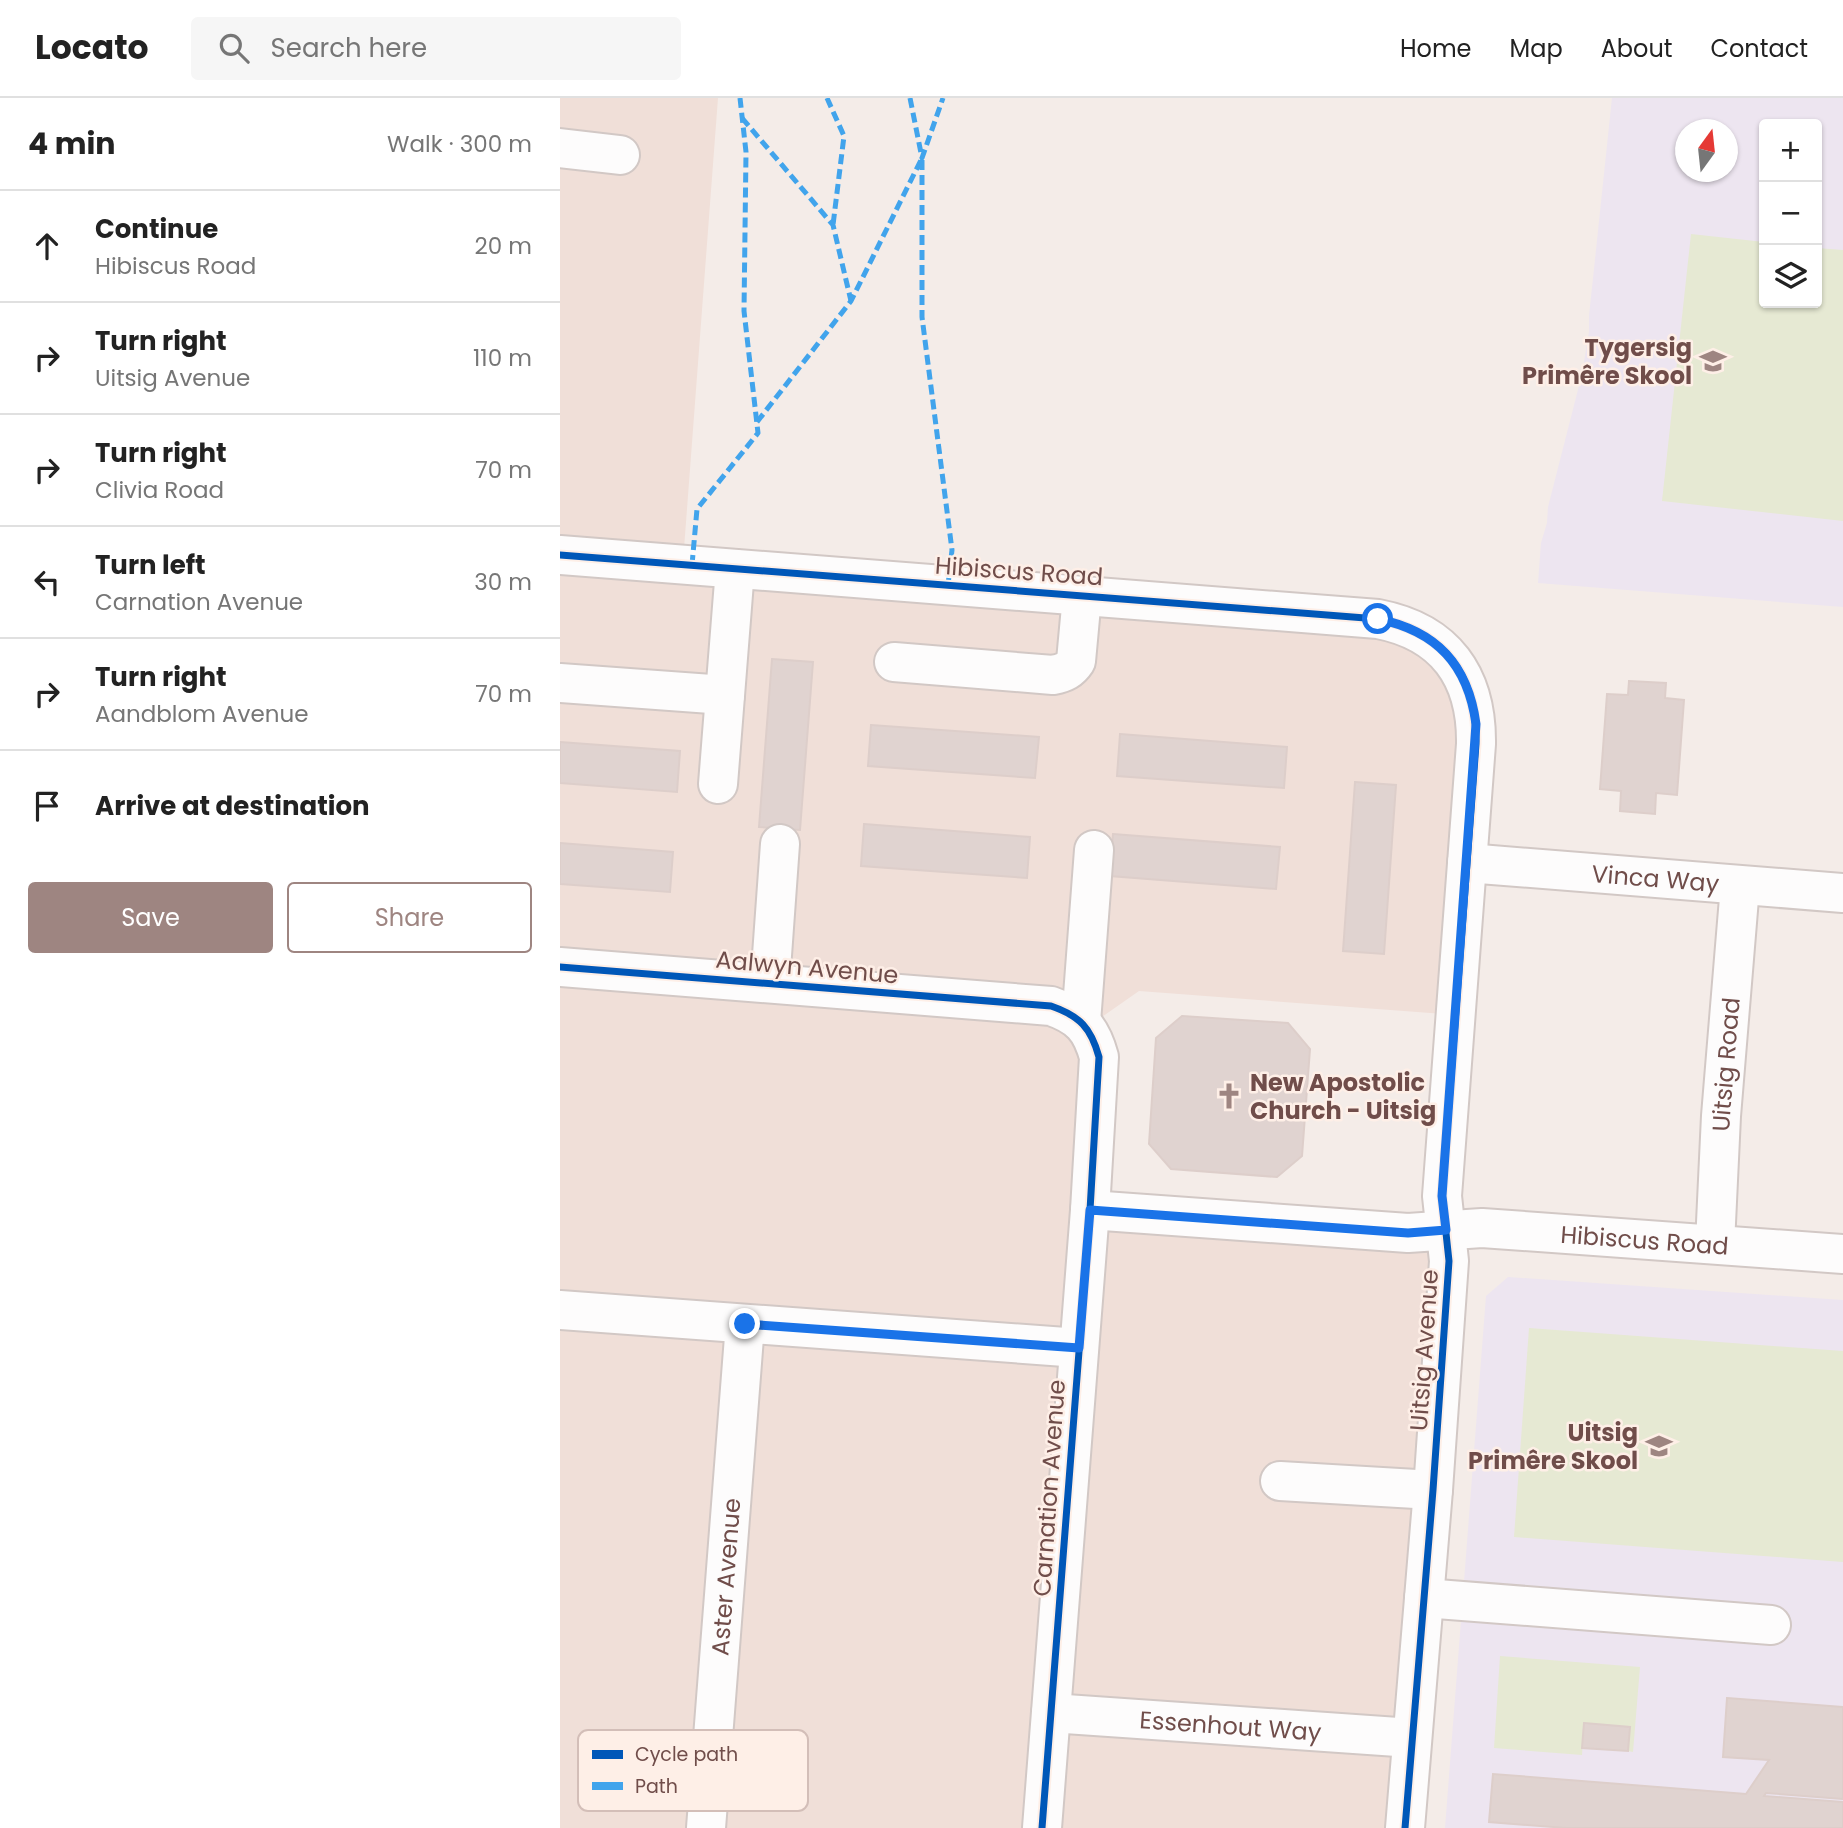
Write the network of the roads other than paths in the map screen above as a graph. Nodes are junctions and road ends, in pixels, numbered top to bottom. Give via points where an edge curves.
1 (560, 148) edge
2 (620, 155) dead end
3 (560, 555) edge
4 (734, 569) junction
5 (1082, 596) junction
6 (894, 662) dead end
7 (1458, 668) joint
8 (560, 682) edge
9 (725, 695) junction
10 (718, 784) dead end
11 (780, 844) dead end
12 (1094, 850) dead end
13 (1467, 863) junction
14 (1740, 886) junction
15 (1843, 893) edge
16 (560, 967) edge
17 (769, 983) junction
18 (1066, 1014) junction
19 (1090, 1210) junction
20 (1446, 1230) junction
21 (1714, 1244) junction
22 (1843, 1254) edge
23 (560, 1310) edge
24 (745, 1324) junction
25 (1079, 1348) junction
26 (1280, 1481) dead end
27 (1433, 1490) junction
28 (1424, 1598) junction
29 (1771, 1625) dead end
30 (1051, 1713) junction
31 (714, 1730) edge
32 (1412, 1738) junction
33 (1042, 1828) edge
34 (1405, 1828) edge

1 - 2 street
3 - 4 street, Hibiscus Road
4 - 5 street, Hibiscus Road
4 - 9 street
5 - 6 street via 1076,661 1063,673
5 - 7 street, Hibiscus Road via 1378,619 1415,630
7 - 13 street, Uitsig Avenue via 1474,705 1476,724
8 - 9 street
9 - 10 street
11 - 17 street
12 - 18 street
13 - 14 street, Vinca Way
13 - 20 street, Uitsig Avenue via 1442,1196
14 - 15 street, Vinca Way
14 - 21 street, Uitsig Road
16 - 17 street, Aalwyn Avenue
17 - 18 street, Aalwyn Avenue
18 - 19 street, Carnation Avenue via 1094,1041 1099,1057
19 - 20 street, Hibiscus Road via 1349,1215 1408,1233
19 - 25 street, Carnation Avenue
20 - 21 street, Hibiscus Road via 1482,1228
20 - 27 street, Uitsig Avenue via 1449,1261
21 - 22 street, Hibiscus Road
23 - 24 street
24 - 25 street
24 - 31 street, Aster Avenue
25 - 30 street, Carnation Avenue
26 - 27 street
27 - 28 street, Uitsig Avenue
28 - 29 street
28 - 32 street, Uitsig Avenue
30 - 32 street, Essenhout Way
30 - 33 street, Carnation Avenue
32 - 34 street, Uitsig Avenue

